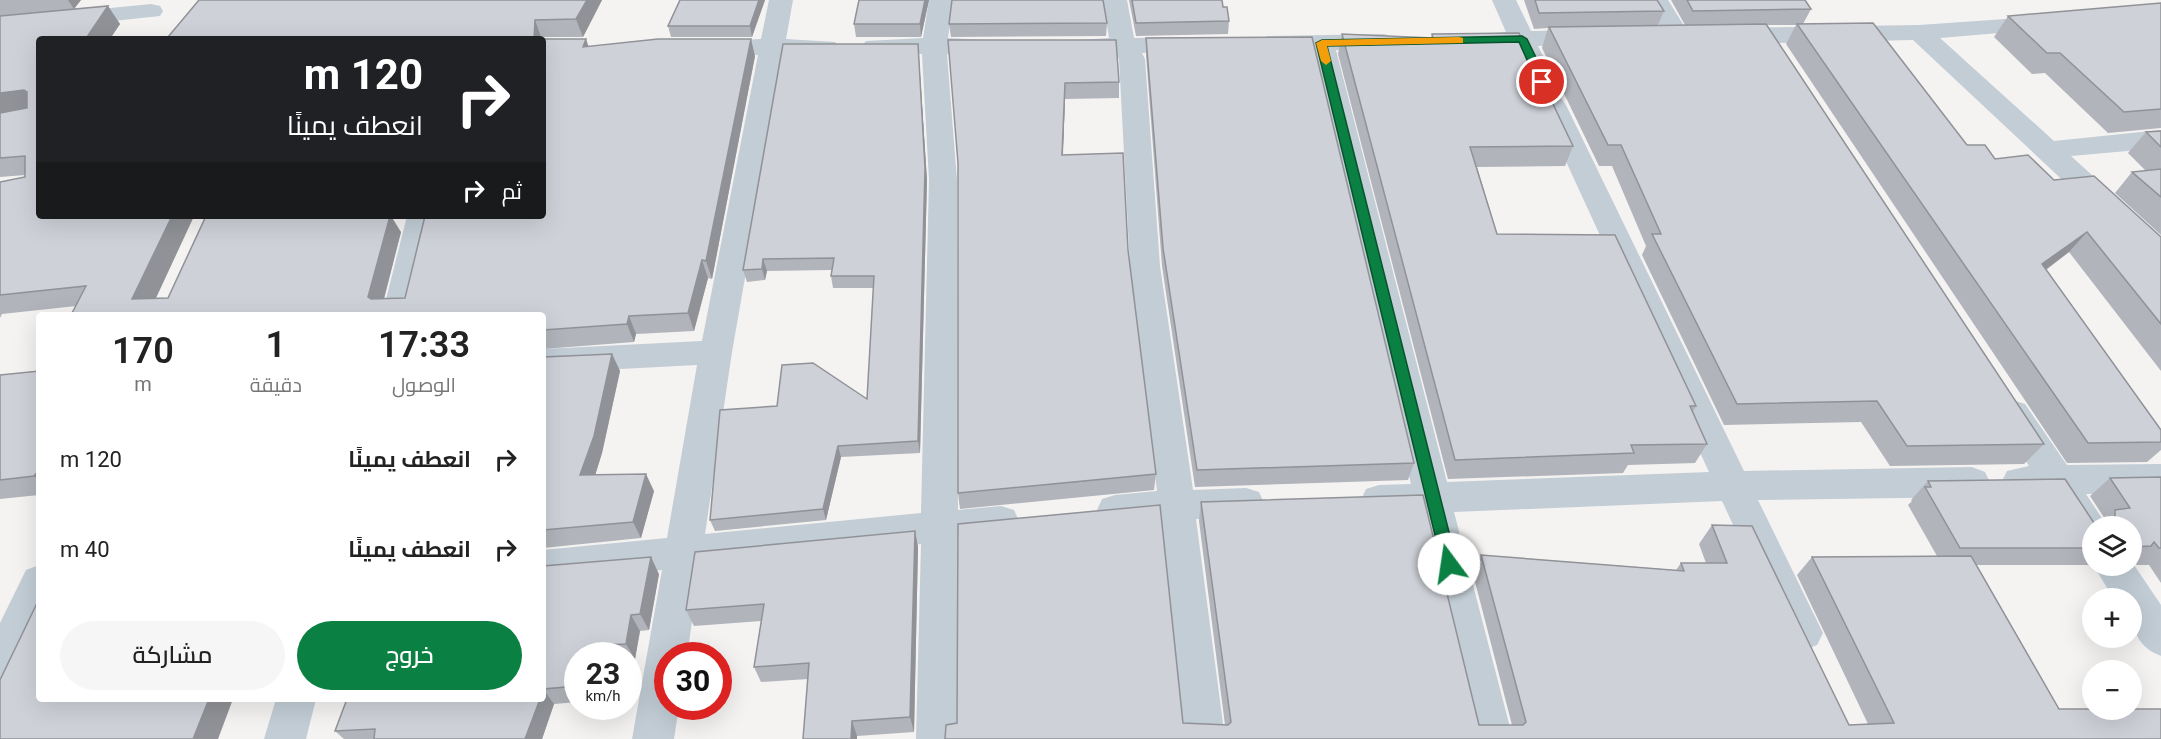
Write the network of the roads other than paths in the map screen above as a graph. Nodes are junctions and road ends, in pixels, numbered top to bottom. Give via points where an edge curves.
1 (781, 0) edge
2 (941, 0) edge
3 (1115, 0) edge
4 (1504, 0) edge
5 (1656, 0) edge
6 (155, 5) edge
7 (2069, 21) edge
8 (0, 26) edge
9 (1919, 32) junction
10 (1765, 35) junction
11 (140, 36) edge
12 (1696, 36) junction
13 (1645, 37) edge
14 (1611, 38) edge
15 (1522, 39) junction
16 (1451, 40) edge
17 (1404, 41) edge
18 (1322, 43) junction
19 (934, 46) junction
20 (1013, 46) edge
21 (1047, 46) edge
22 (1126, 46) junction
23 (690, 47) edge
24 (771, 48) junction
25 (1785, 65) edge
26 (2161, 138) edge
27 (2047, 150) junction
28 (421, 219) edge
29 (2154, 242) edge
30 (399, 312) edge
31 (716, 352) junction
32 (546, 361) edge
33 (1998, 391) edge
34 (2161, 478) edge
35 (2057, 480) junction
36 (1735, 486) junction
37 (1434, 498) junction
38 (1351, 500) edge
39 (1281, 502) edge
40 (1175, 505) junction
41 (1081, 514) edge
42 (1034, 518) edge
43 (2082, 519) edge
44 (940, 526) junction
45 (685, 552) junction
46 (546, 566) edge
47 (2120, 576) edge
48 (36, 588) edge
49 (2161, 638) edge
50 (0, 665) edge
51 (1818, 665) edge
52 (295, 702) edge
53 (285, 739) edge
54 (653, 739) edge
55 (937, 739) edge
56 (1204, 739) edge
57 (1492, 739) edge

1 - 24 street
2 - 19 street
3 - 22 street via 1119,33
4 - 15 street
5 - 12 street
6 - 8 street
6 - 11 street
7 - 9 street
9 - 10 street
9 - 27 street
10 - 12 street
10 - 25 street
12 - 13 street
14 - 15 street
15 - 16 street
15 - 36 street
17 - 18 street
18 - 22 street
18 - 37 street
19 - 20 street
19 - 24 street
19 - 44 street via 943,180
21 - 22 street
22 - 40 street via 1132,59 1145,266
23 - 24 street
24 - 31 street
26 - 27 street
27 - 29 street
28 - 30 street
31 - 32 street
31 - 45 street
33 - 35 street
34 - 35 street
35 - 36 street
35 - 43 street
36 - 37 street
36 - 51 street
37 - 38 street
37 - 57 street
39 - 40 street
40 - 41 street
40 - 56 street
42 - 44 street
44 - 45 street
44 - 55 street
45 - 46 street
45 - 54 street
47 - 49 street
48 - 50 street
52 - 53 street

